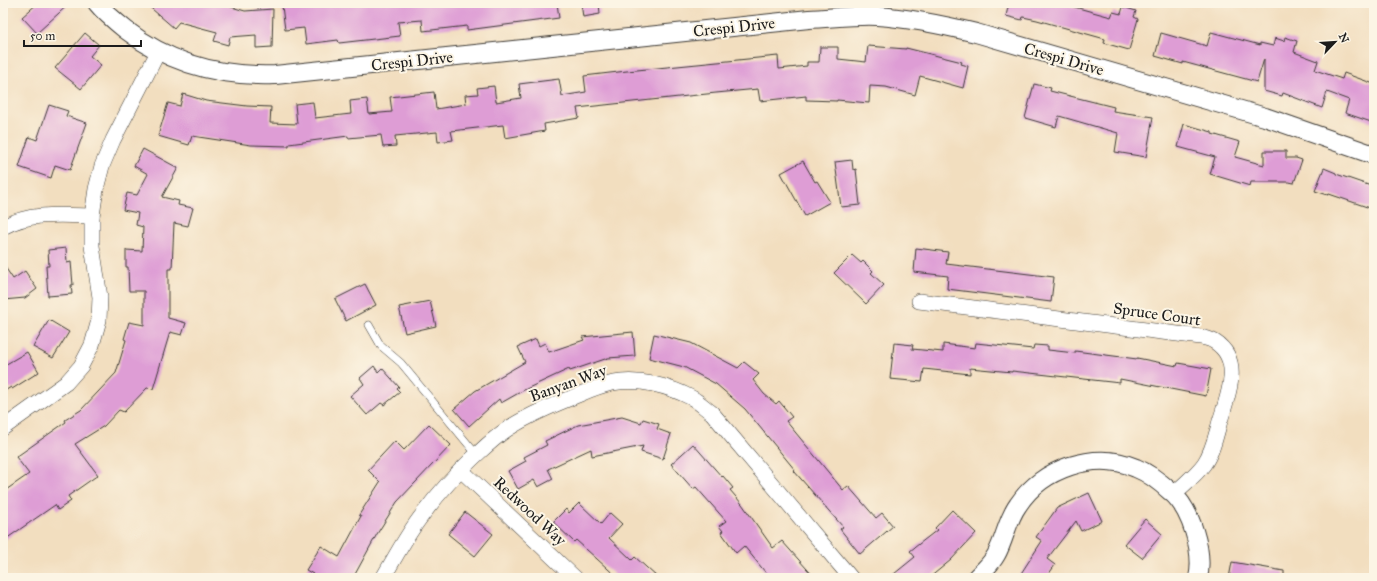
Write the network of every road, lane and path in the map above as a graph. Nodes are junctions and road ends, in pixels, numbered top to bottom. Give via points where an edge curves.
1 (97, 3) edge
2 (158, 52) junction
3 (1374, 155) edge
4 (92, 216) junction
5 (3, 227) edge
6 (919, 301) dead end
7 (369, 324) dead end
8 (3, 428) edge
9 (477, 454) junction
10 (461, 470) junction
11 (1174, 494) junction
12 (383, 578) edge
13 (575, 578) edge
14 (851, 578) edge
15 (976, 578) edge
16 (1198, 578) edge

1 - 2 street, Crespi Drive via 116,22
2 - 3 street, Crespi Drive via 182,62 218,71 252,76 275,75 809,19 876,16 942,25 976,33 1265,117
2 - 4 street via 102,166
4 - 5 street via 32,217
4 - 8 street via 92,246 100,297 99,320 92,345 81,366 66,383
6 - 11 street, Spruce Court via 1200,337 1214,341 1225,350 1231,362 1229,392 1212,449 1205,462
7 - 9 lane via 381,346 401,363
9 - 10 street, Banyan Way
9 - 14 street, Banyan Way via 505,431 527,418 593,389 614,383 634,382 677,391 712,412
10 - 12 street, Banyan Way via 422,514
10 - 13 street, Redwood Way
11 - 15 street via 1156,479 1136,468 1115,461 1094,460 1058,471 1042,480 1018,505 1009,520 996,554
11 - 16 street via 1194,530 1199,552

